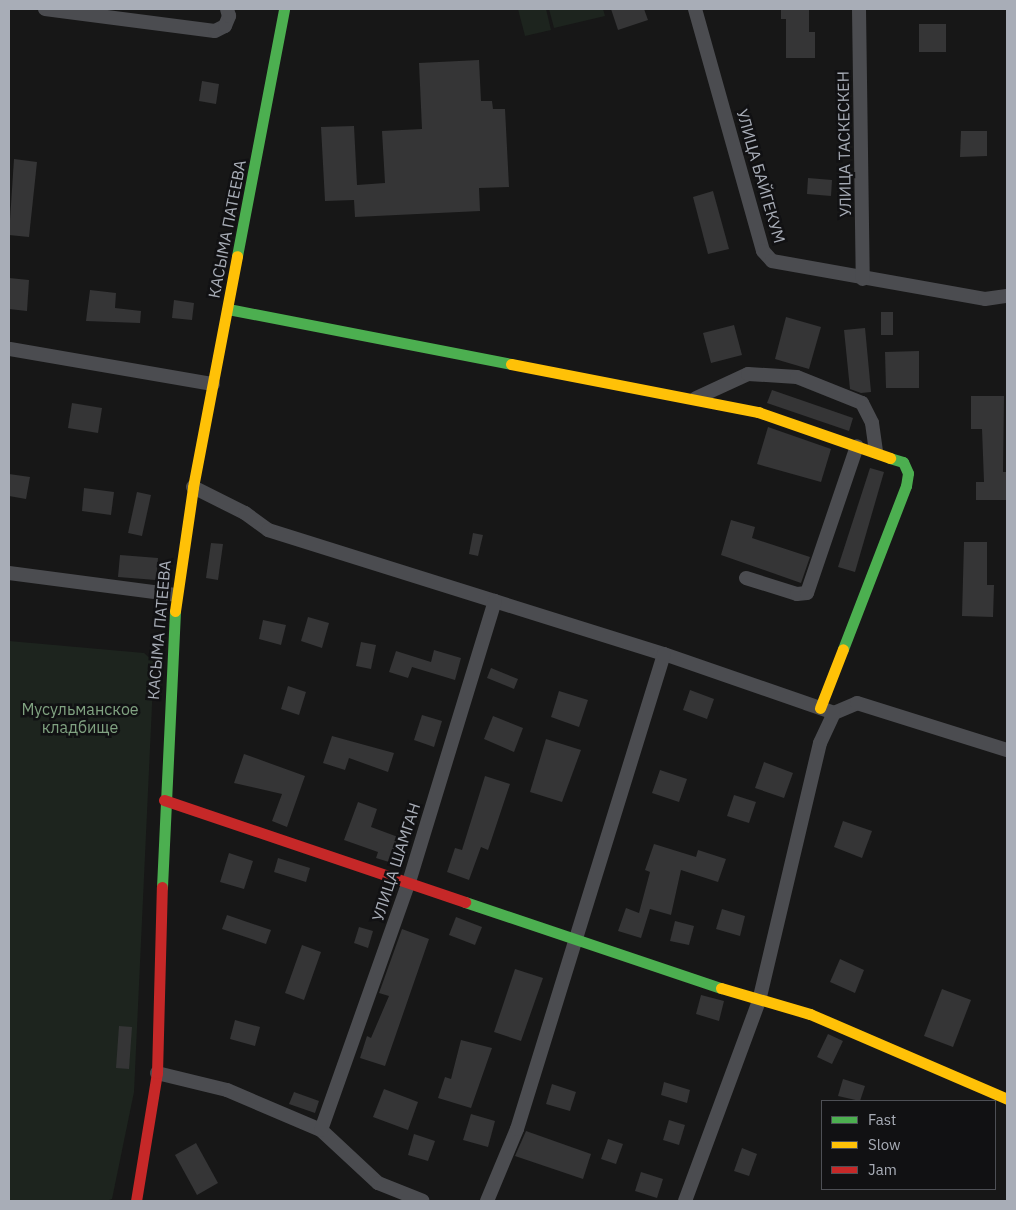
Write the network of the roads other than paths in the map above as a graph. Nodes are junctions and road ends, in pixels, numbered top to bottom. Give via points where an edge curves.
1 (45, 9) edge
2 (227, 9) edge
3 (284, 9) edge
4 (695, 9) edge
5 (859, 9) edge
6 (863, 279) junction
7 (1007, 296) edge
8 (228, 309) junction
9 (10, 349) dead end
10 (213, 384) junction
11 (696, 398) junction
12 (856, 446) junction
13 (876, 452) junction
14 (193, 487) junction
15 (9, 573) edge
16 (746, 578) dead end
17 (176, 595) junction
18 (495, 601) junction
19 (664, 654) junction
20 (820, 708) junction
21 (834, 713) junction
22 (1007, 750) edge
23 (164, 800) junction
24 (409, 882) junction
25 (576, 939) junction
26 (759, 1002) junction
27 (157, 1074) junction
28 (1007, 1099) edge
29 (321, 1130) junction
30 (136, 1201) edge
31 (423, 1201) edge
32 (488, 1201) edge
33 (686, 1201) edge

1 - 2 street via 216,31 225,26 229,16
3 - 8 street, КАСЫМА ПАТЕЕВА
4 - 6 street, УЛИЦА БАЙГЕКУМ via 763,251 772,261
5 - 6 street, УЛИЦА ТАСКЕСКЕН
6 - 7 street, УЛИЦА БАЙГЕКУМ via 985,299
8 - 10 street, КАСЫМА ПАТЕЕВА
8 - 11 street
9 - 10 street
10 - 14 street, КАСЫМА ПАТЕЕВА
11 - 12 street via 758,412
11 - 13 street via 748,374 797,376 862,403 872,423
12 - 13 street
12 - 16 street via 807,592 797,594
13 - 20 street via 903,462 908,473 906,486
14 - 17 street, КАСЫМА ПАТЕЕВА
14 - 18 street via 245,513 268,530
15 - 17 street
17 - 23 street, КАСЫМА ПАТЕЕВА
18 - 19 street
18 - 24 street, УЛИЦА ШАМГАН
19 - 20 street
19 - 25 street
20 - 21 street
21 - 22 street via 857,703
21 - 26 street via 820,743
23 - 24 street
23 - 27 street, КАСЫМА ПАТЕЕВА
24 - 25 street
24 - 29 street, УЛИЦА ШАМГАН
25 - 26 street
25 - 32 street via 517,1129
26 - 28 street via 810,1014
26 - 33 street
27 - 29 street via 227,1090
27 - 30 street, КАСЫМА ПАТЕЕВА
29 - 31 street via 378,1183

